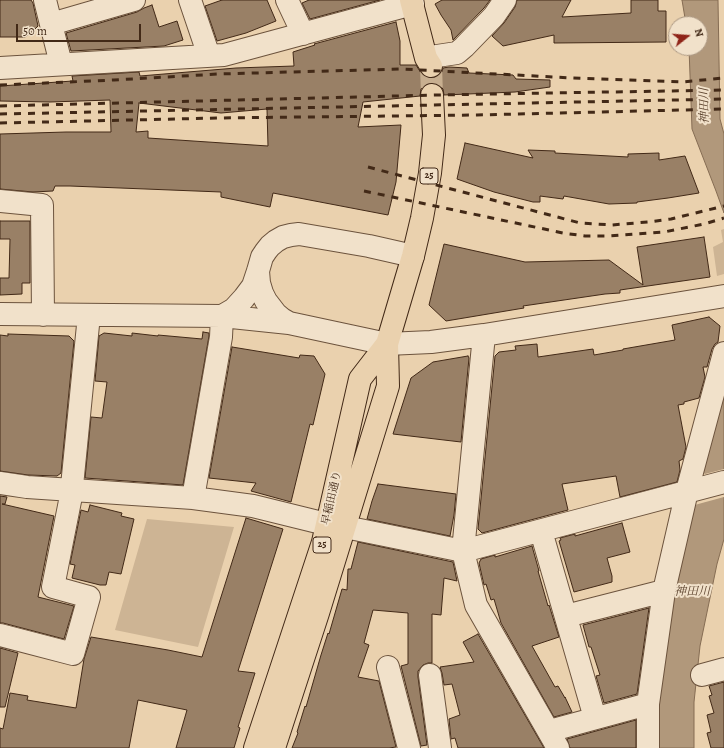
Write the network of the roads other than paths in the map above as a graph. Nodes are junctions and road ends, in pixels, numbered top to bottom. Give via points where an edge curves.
1 (45, 0) edge
2 (134, 0) edge
3 (190, 0) edge
4 (287, 0) edge
5 (505, 0) edge
6 (412, 2) edge
7 (51, 24) junction
8 (303, 34) junction
9 (209, 56) junction
10 (434, 61) joint
11 (61, 64) junction
12 (0, 68) edge
13 (432, 95) tunnel mouth
14 (0, 201) edge
15 (413, 256) junction
16 (258, 271) junction
17 (723, 300) edge
18 (0, 314) edge
19 (43, 315) junction
20 (89, 315) junction
21 (222, 316) junction
22 (289, 324) junction
23 (484, 335) junction
24 (387, 344) junction
25 (724, 352) edge
26 (724, 482) edge
27 (0, 483) edge
28 (72, 490) junction
29 (691, 490) junction
30 (194, 498) junction
31 (336, 525) junction
32 (541, 531) junction
33 (463, 551) junction
34 (664, 591) junction
35 (566, 616) junction
36 (0, 634) edge
37 (388, 667) dead end
38 (724, 669) edge
39 (430, 675) dead end
40 (702, 675) dead end
41 (648, 704) junction
42 (595, 718) junction
43 (553, 740) edge
44 (255, 748) edge
45 (274, 748) edge
46 (408, 748) edge
47 (440, 748) edge
48 (648, 748) edge

1 - 7 street
2 - 7 street
3 - 9 street
4 - 8 street
5 - 10 street via 494,16 464,47 456,53
6 - 8 street
6 - 10 main road via 426,58
7 - 11 street
8 - 9 street via 224,55
9 - 11 street
11 - 12 street
13 - 15 main road, 早稲田通り / 25 via 434,135 430,173
14 - 19 street via 42,205
15 - 16 street via 299,234 283,237 270,246 262,257
15 - 24 main road, 早稲田通り / 25
16 - 21 street via 244,298 234,309
16 - 22 street via 259,283 266,301 276,314
17 - 23 street
18 - 19 street
19 - 20 street
20 - 21 street
20 - 28 street via 81,440
21 - 22 street
21 - 30 street via 221,337
22 - 24 street
23 - 24 street via 431,342
23 - 33 street
24 - 31 main road, 早稲田通り / 25 via 388,386
24 - 31 main road, 早稲田通り / 25 via 360,379
25 - 29 street
26 - 29 street
27 - 28 street
28 - 30 street
28 - 36 street via 53,587 90,597 74,654
29 - 32 street
29 - 34 street
30 - 31 street via 254,506
31 - 33 street
31 - 44 main road, 早稲田通り / 25 via 320,549
31 - 45 main road, 早稲田通り / 25 via 318,613
32 - 33 street
32 - 35 street
33 - 43 street via 476,605
34 - 35 street
34 - 41 street
35 - 42 street
37 - 46 street
38 - 40 street
39 - 47 street
41 - 42 street
41 - 48 street
42 - 43 street

